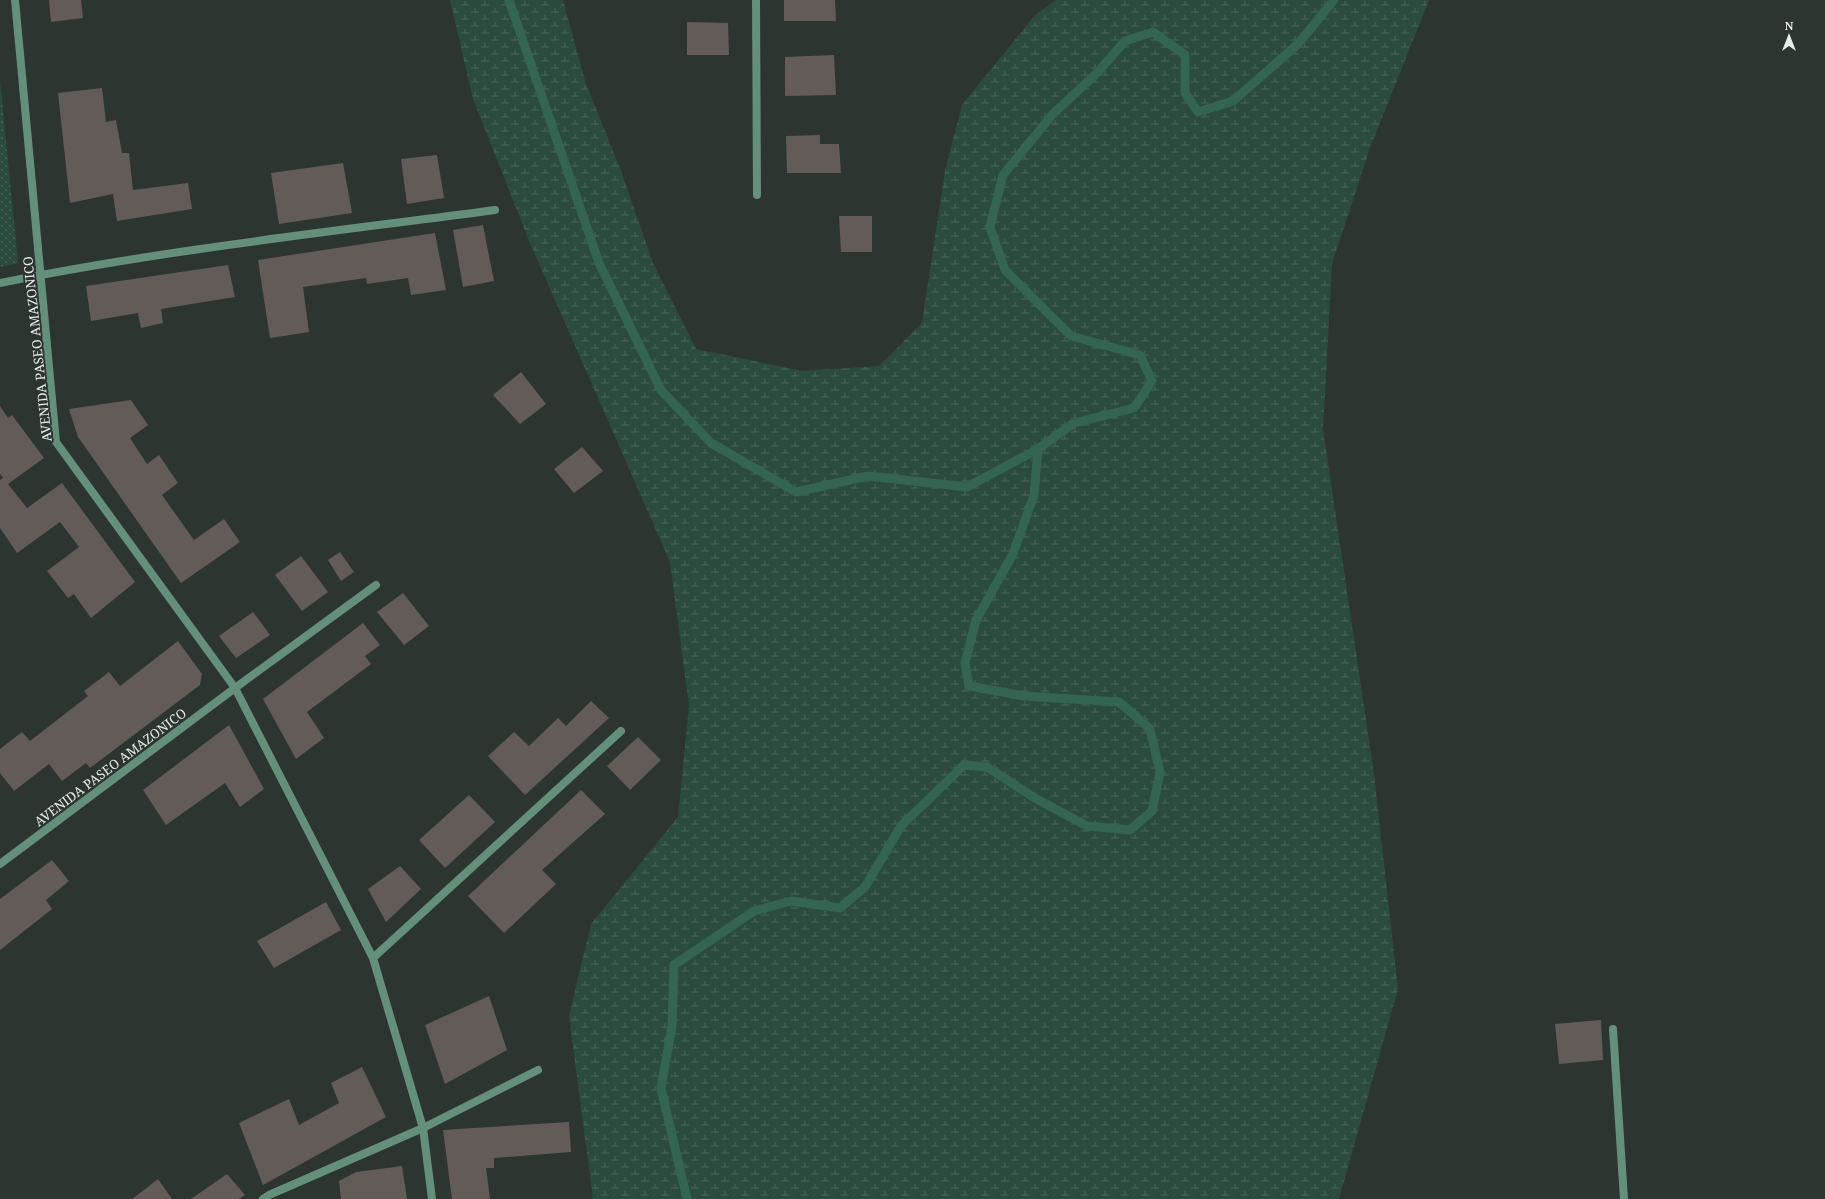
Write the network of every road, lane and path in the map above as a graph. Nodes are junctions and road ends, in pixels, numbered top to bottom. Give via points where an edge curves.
1 (14, 0) edge
2 (756, 0) edge
3 (757, 195) dead end
4 (495, 210) dead end
5 (41, 275) junction
6 (0, 283) edge
7 (376, 585) dead end
8 (234, 688) junction
9 (621, 731) dead end
10 (0, 864) edge
11 (373, 958) junction
12 (1613, 1029) dead end
13 (538, 1070) dead end
14 (423, 1128) junction
15 (263, 1199) edge
16 (432, 1199) edge
17 (1624, 1199) edge

1 - 5 street, AVENIDA PASEO AMAZONICO
2 - 3 street
4 - 5 street via 208,248
5 - 6 street
5 - 8 street, AVENIDA PASEO AMAZONICO via 56,442
7 - 8 street, AVENIDA PASEO AMAZONICO
8 - 10 street, AVENIDA PASEO AMAZONICO
8 - 11 street
9 - 11 street
11 - 14 street
12 - 17 street
13 - 14 street
14 - 15 street
14 - 16 street

